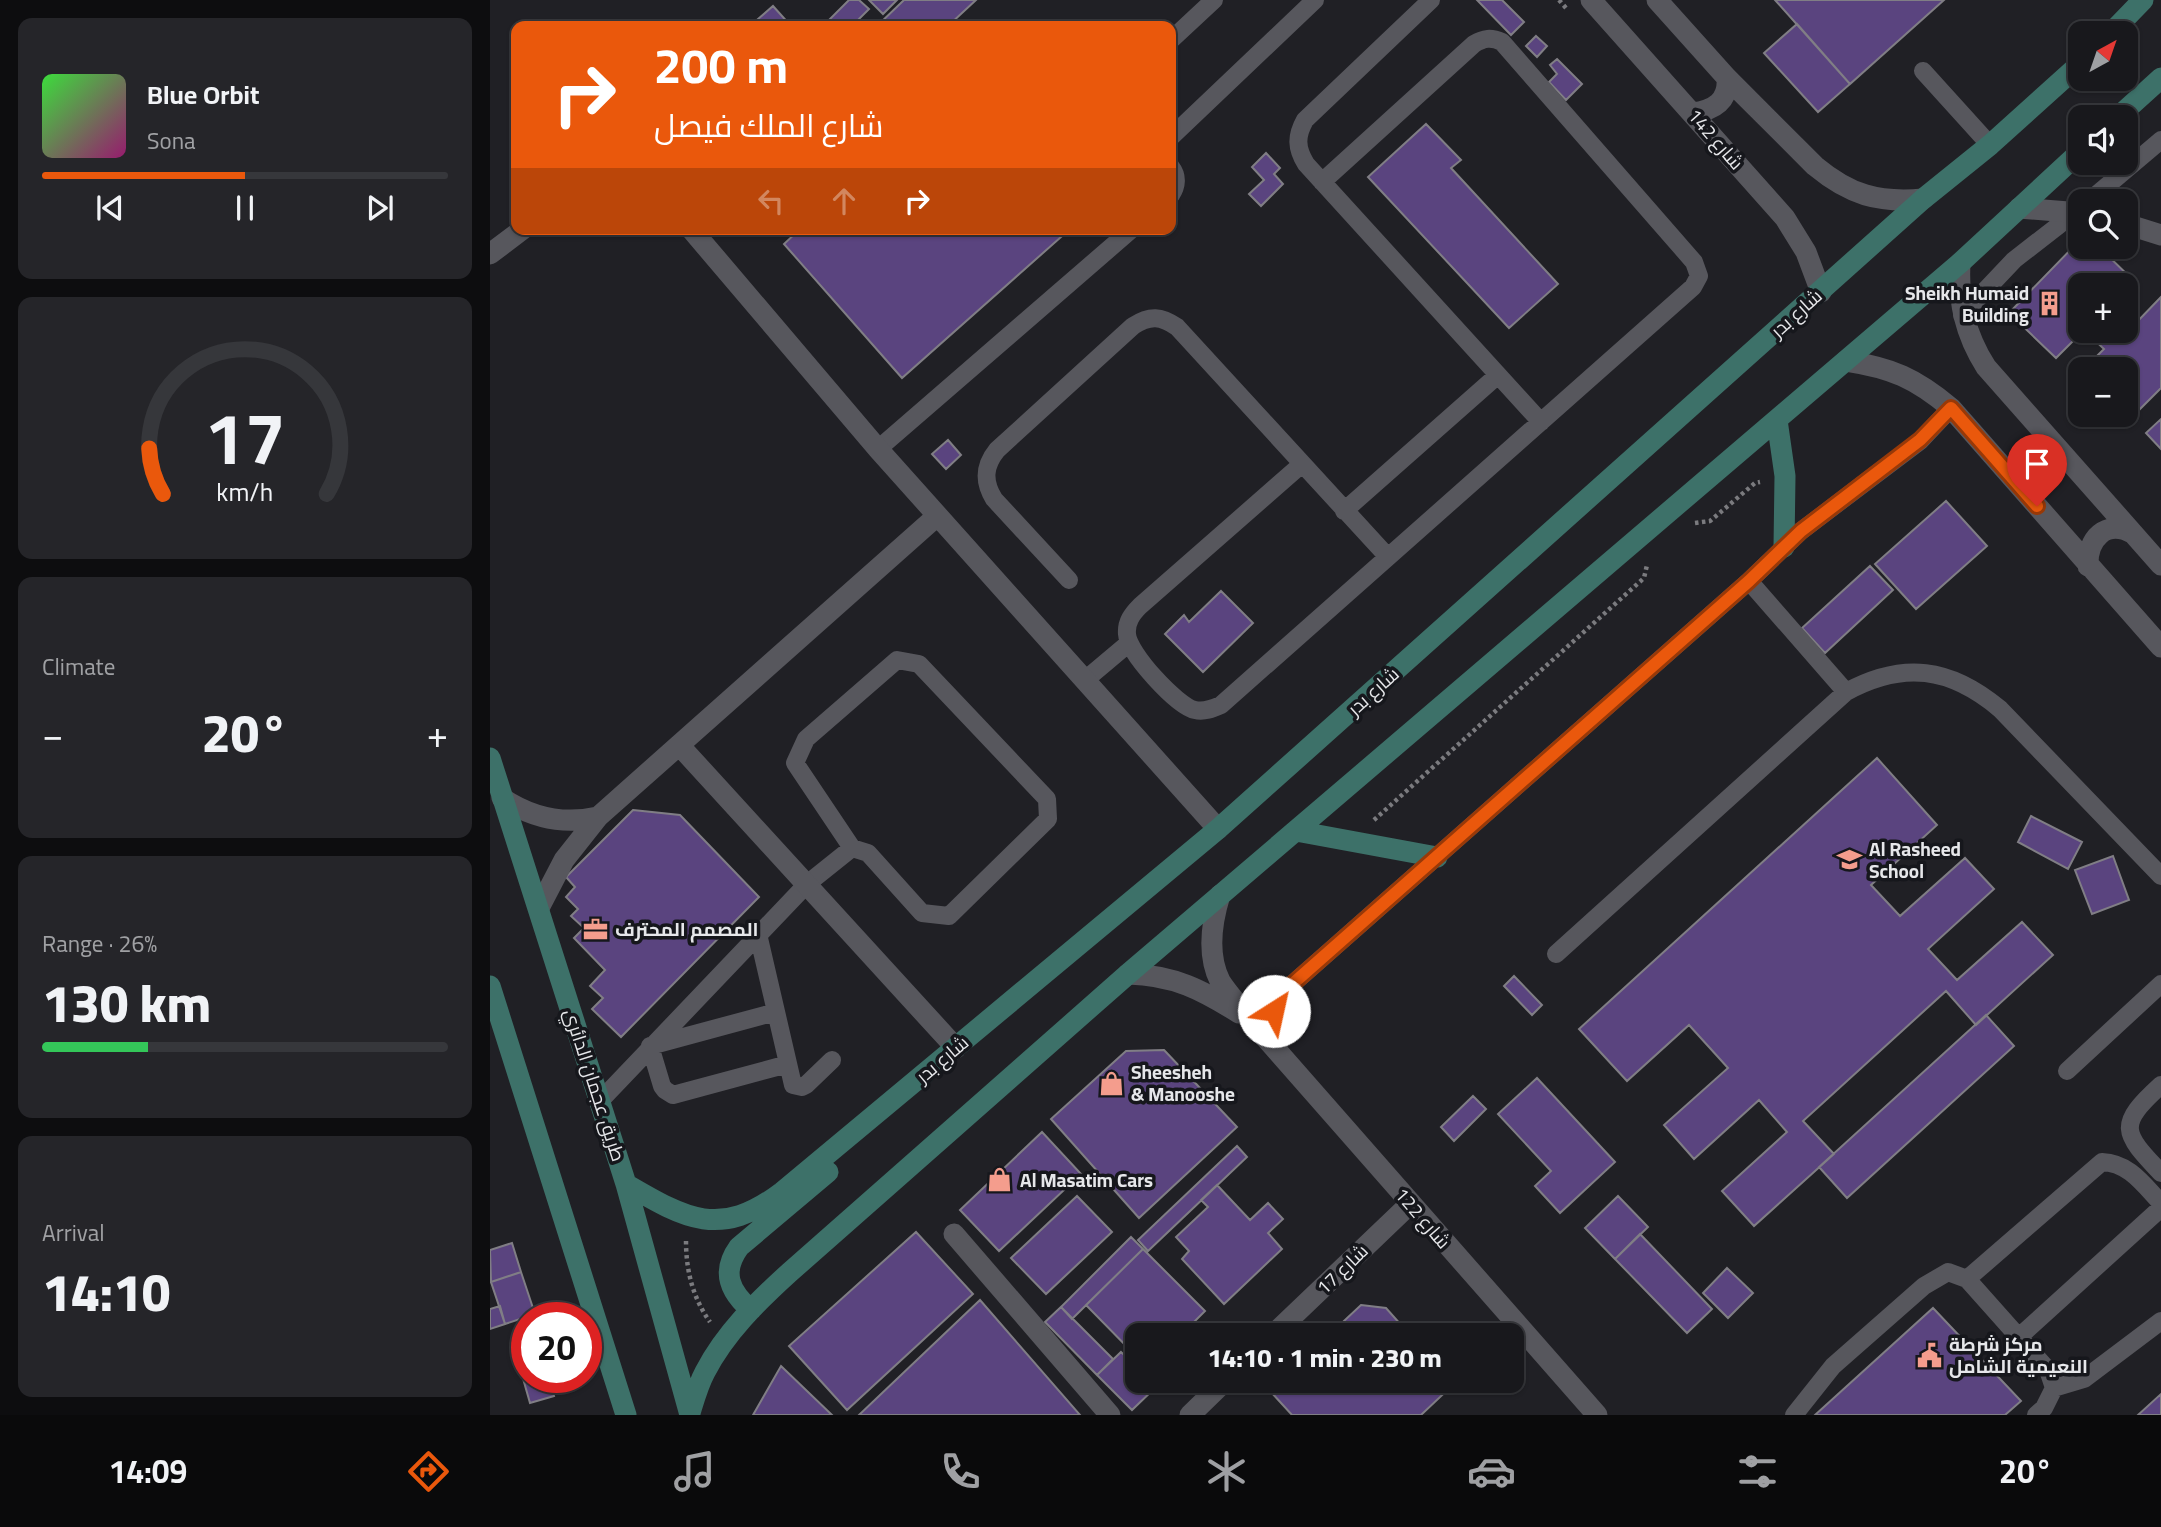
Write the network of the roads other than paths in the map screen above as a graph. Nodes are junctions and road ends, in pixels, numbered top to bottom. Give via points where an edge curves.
1 (1214, 0) edge
2 (1315, 0) edge
3 (1431, 0) edge
4 (1591, 0) edge
5 (1657, 0) edge
6 (2143, 0) edge
7 (2123, 21) edge
8 (1176, 35) edge
9 (1923, 71) dead end
10 (2068, 75) edge
11 (1727, 78) junction
12 (2161, 78) edge
13 (2131, 105) edge
14 (1693, 113) junction
15 (1176, 132) edge
16 (2161, 141) edge
17 (1990, 145) junction
18 (2068, 163) edge
19 (1322, 181) junction
20 (2105, 189) edge
21 (1923, 199) junction
22 (2019, 208) junction
23 (2068, 209) edge
24 (2068, 220) edge
25 (2138, 228) edge
26 (515, 235) edge
27 (696, 235) edge
28 (1125, 235) edge
29 (2161, 235) edge
30 (490, 254) edge
31 (1960, 263) junction
32 (1821, 292) junction
33 (1962, 315) junction
34 (1846, 361) junction
35 (1498, 375) junction
36 (1951, 408) junction
37 (1777, 420) junction
38 (1541, 422) junction
39 (878, 449) junction
40 (1302, 464) junction
41 (1344, 511) junction
42 (937, 516) junction
43 (2132, 533) junction
44 (1784, 547) junction
45 (1388, 557) junction
46 (2161, 565) edge
47 (2088, 566) junction
48 (1069, 580) dead end
49 (1749, 581) junction
50 (1129, 643) junction
51 (2161, 647) edge
52 (1085, 680) junction
53 (1846, 692) junction
54 (679, 744) junction
55 (490, 758) edge
56 (502, 798) junction
57 (598, 817) junction
58 (1218, 829) junction
59 (1296, 831) junction
60 (852, 848) junction
61 (1437, 857) junction
62 (2161, 876) edge
63 (807, 884) junction
64 (1220, 895) junction
65 (539, 908) junction
66 (758, 934) junction
67 (1556, 954) dead end
68 (1128, 974) junction
69 (2161, 984) edge
70 (490, 986) edge
71 (776, 1012) junction
72 (1250, 1020) junction
73 (650, 1046) junction
74 (956, 1048) junction
75 (1279, 1053) junction
76 (832, 1060) dead end
77 (788, 1064) junction
78 (2067, 1071) dead end
79 (2161, 1085) edge
80 (895, 1099) junction
81 (599, 1102) junction
82 (2161, 1174) edge
83 (626, 1184) junction
84 (1411, 1203) junction
85 (2161, 1203) edge
86 (2161, 1208) edge
87 (954, 1234) dead end
88 (1967, 1279) junction
89 (751, 1310) junction
90 (2161, 1321) edge
91 (1286, 1323) edge
92 (2019, 1337) junction
93 (2054, 1388) junction
94 (1213, 1393) edge
95 (690, 1414) edge
96 (626, 1415) edge
97 (1110, 1415) edge
98 (1190, 1415) edge
99 (1597, 1415) edge
100 (1794, 1415) edge
101 (2036, 1415) edge

1 - 8 lane
2 - 15 lane
3 - 19 lane via 1305,120 1299,131 1300,154
4 - 14 street, شارع 142
5 - 11 street
6 - 7 main road
9 - 17 lane
10 - 17 main road, شارع بدر
11 - 14 street via 1720,103
11 - 21 street via 1830,178 1865,196
12 - 13 main road
14 - 32 street, شارع 142 via 1785,218 1806,252
16 - 20 lane
17 - 21 main road, شارع بدر
18 - 22 main road
19 - 35 lane
19 - 38 lane via 1474,44 1487,38 1502,42 1695,262 1699,276 1693,287
21 - 32 main road, شارع بدر
22 - 23 street
22 - 31 main road
24 - 33 lane via 2014,260
25 - 29 street
26 - 30 street
27 - 39 street
28 - 39 lane
31 - 33 street
31 - 34 main road
32 - 58 main road, شارع بدر
33 - 43 street via 1986,367
34 - 36 street via 1902,374 1927,387
34 - 37 main road
35 - 38 lane
35 - 41 lane
36 - 44 lane via 1920,440
36 - 47 street
37 - 44 main road via 1784,476
37 - 59 main road
38 - 45 lane
39 - 42 street
40 - 41 lane
40 - 48 lane via 1177,327 1155,317 1143,320 997,450 986,468 994,499
40 - 50 lane via 1133,613 1126,632
41 - 45 lane
42 - 52 street
42 - 54 street
43 - 46 street
43 - 47 street via 2122,528 2100,534 2092,543
44 - 49 lane
45 - 50 lane via 1213,709 1194,710 1177,700
47 - 51 street
49 - 53 lane
49 - 61 lane
50 - 52 lane
52 - 58 street
53 - 62 lane via 1905,672 1966,684 2000,709
53 - 67 lane
54 - 57 street
54 - 63 street
55 - 56 main road, طريق عجمان الدائري
56 - 57 street via 526,813 553,820
56 - 65 main road, طريق عجمان الدائري
57 - 65 street via 564,859
58 - 74 main road, شارع بدر
59 - 61 main road
59 - 64 main road
60 - 60 lane via 795,763 806,739 897,660 919,664 1047,799 1048,819 949,916 922,913 868,853
60 - 63 lane
61 - 75 lane via 1280,995 1274,1011
63 - 66 lane
63 - 74 street
64 - 68 main road
64 - 72 street, شارع 122 via 1212,927 1215,963 1220,980
65 - 81 main road, طريق عجمان الدائري
66 - 71 lane
66 - 73 lane
68 - 72 street, شارع 122 via 1185,983
68 - 89 main road
69 - 78 lane
70 - 96 main road
71 - 73 lane
71 - 77 lane
72 - 75 street, شارع 122
73 - 77 lane via 663,1086 673,1095
73 - 81 lane
74 - 80 main road, شارع بدر
75 - 84 street, شارع 122
76 - 77 lane via 802,1087 793,1085
79 - 82 lane via 2132,1114 2129,1126 2139,1150
80 - 83 main road, شارع بدر via 763,1206 742,1216 690,1216
80 - 89 main road via 857,1148 731,1258 730,1280
81 - 83 main road, طريق عجمان الدائري
83 - 95 main road, طريق عجمان الدائري
84 - 91 street, شارع 17
84 - 99 street, شارع 122
85 - 88 lane via 2128,1168 2102,1162
86 - 92 lane
87 - 97 street
88 - 92 lane
88 - 100 lane via 1948,1272 1924,1286 1833,1366
89 - 95 main road via 704,1374
90 - 93 lane via 2084,1379
92 - 93 lane via 2048,1370
93 - 101 lane
94 - 98 street

